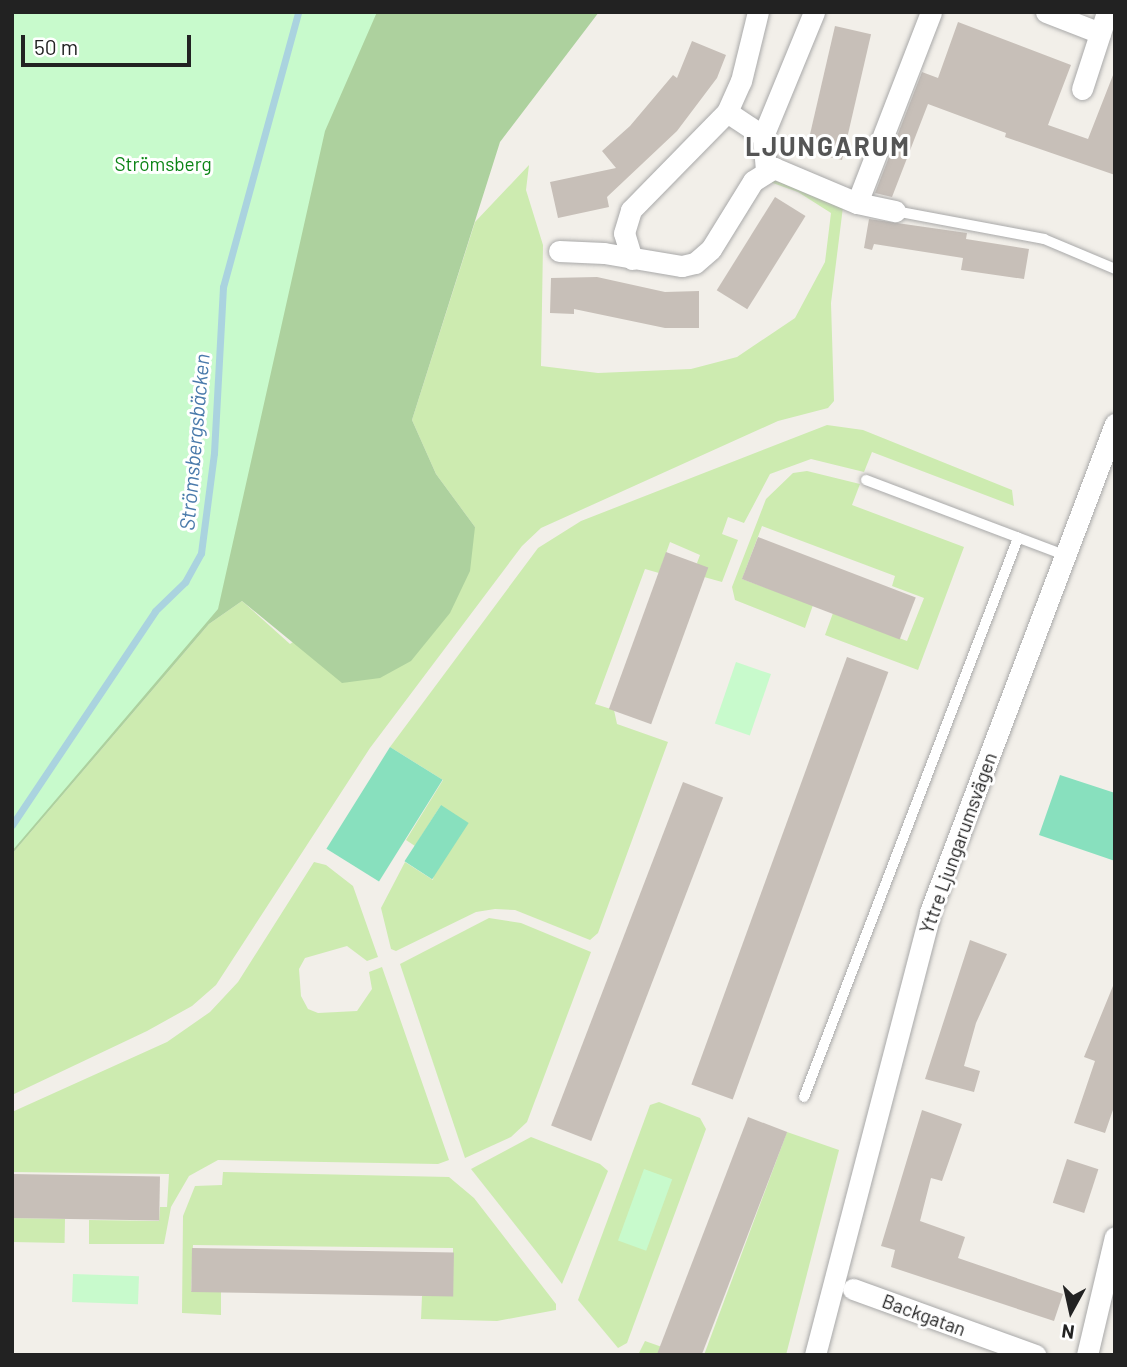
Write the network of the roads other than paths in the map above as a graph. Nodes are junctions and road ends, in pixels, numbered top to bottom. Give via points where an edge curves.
1 (758, 12) edge
2 (814, 12) edge
3 (930, 12) edge
4 (1046, 12) edge
5 (1107, 12) edge
6 (1100, 33) junction
7 (1082, 89) dead end
8 (727, 112) junction
9 (763, 136) junction
10 (766, 170) junction
11 (857, 203) junction
12 (895, 211) joint
13 (559, 251) dead end
14 (632, 259) junction
15 (1115, 269) edge
16 (1115, 424) edge
17 (866, 481) dead end
18 (1018, 538) junction
19 (1065, 555) junction
20 (804, 1097) dead end
21 (1115, 1237) edge
22 (853, 1289) dead end
23 (815, 1355) edge
24 (1035, 1355) edge
25 (1087, 1355) edge

1 - 8 street via 741,81
2 - 9 street
3 - 11 street
4 - 6 street
5 - 6 street
6 - 7 street
8 - 9 street
8 - 14 street via 631,210 624,233
9 - 10 street
10 - 11 street via 774,168
10 - 14 street via 753,181 711,249 695,262 682,266
11 - 12 street
12 - 15 lane via 1044,239
13 - 14 street
16 - 19 street, Yttre Ljungarumsvägen
17 - 18 lane
18 - 19 lane
18 - 20 lane
19 - 23 street, Yttre Ljungarumsvägen via 930,912
21 - 25 street
22 - 24 street, Backgatan

